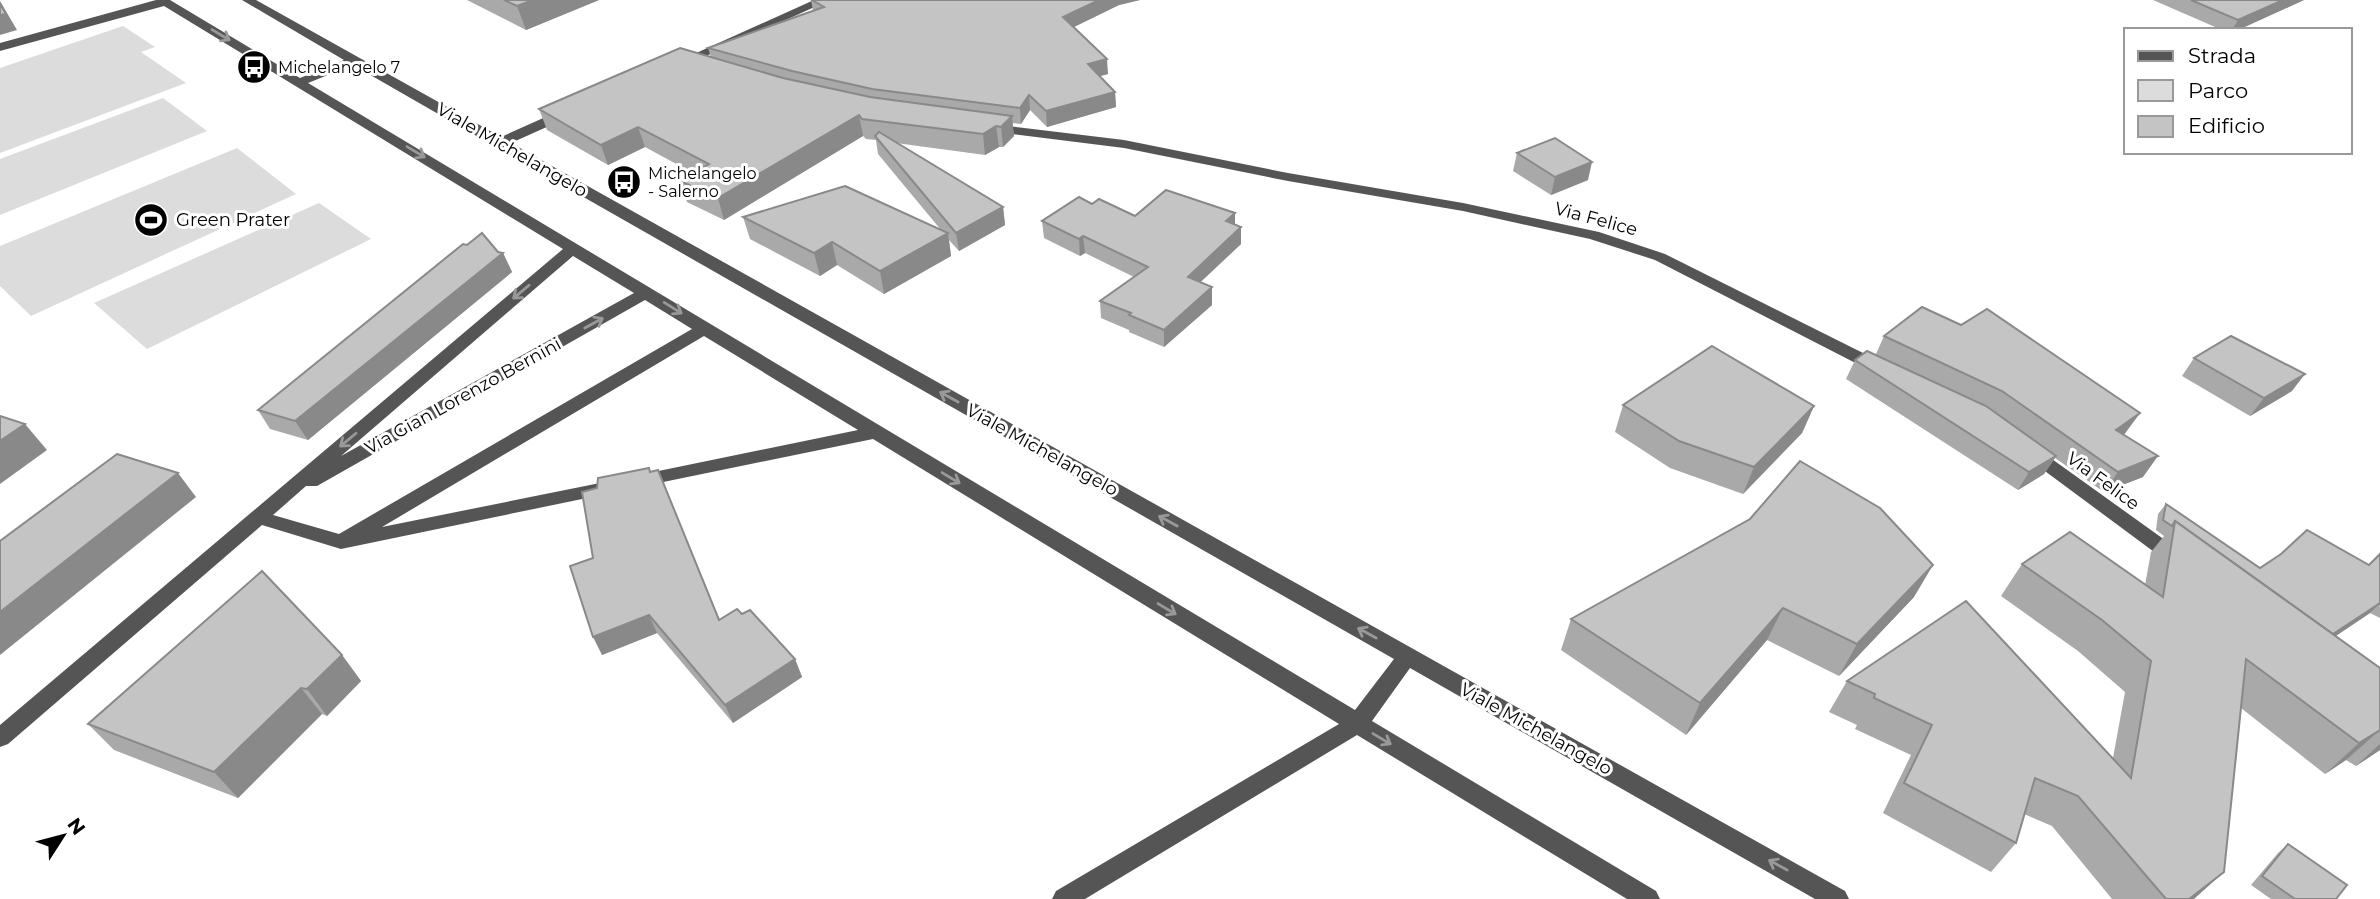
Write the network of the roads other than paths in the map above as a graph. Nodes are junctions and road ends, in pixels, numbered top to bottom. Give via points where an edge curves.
1 (248, 0) edge
2 (824, 0) edge
3 (164, 1) edge
4 (0, 47) edge
5 (354, 60) junction
6 (709, 68) edge
7 (300, 82) junction
8 (573, 110) edge
9 (981, 126) edge
10 (499, 142) junction
11 (573, 248) junction
12 (648, 292) junction
13 (705, 328) junction
14 (1894, 374) edge
15 (876, 432) junction
16 (2015, 441) edge
17 (278, 500) junction
18 (258, 517) junction
19 (341, 542) junction
20 (2186, 565) edge
21 (1408, 656) junction
22 (1357, 724) junction
23 (0, 738) edge
24 (1064, 899) edge
25 (1648, 899) edge
26 (1837, 899) edge

1 - 5 street, Viale Michelangelo
2 - 6 street via 678,63
3 - 4 street
3 -> 7 street
5 - 7 street
5 - 10 street, Viale Michelangelo
7 -> 11 street
8 - 10 street
9 - 14 street, Via Felice via 1124,144 1463,206 1594,235 1660,257
21 -> 10 street, Viale Michelangelo
11 - 12 street
11 -> 17 street, Via Gian Lorenzo Bernini
12 -> 13 street
17 -> 12 street, Via Gian Lorenzo Bernini
13 - 15 street
13 - 19 street
15 - 19 street
15 -> 22 street
16 - 20 street, Via Felice
17 - 18 street, Via Gian Lorenzo Bernini
18 - 19 street
18 - 23 street, Via Gian Lorenzo Bernini
21 - 22 street
26 -> 21 street, Viale Michelangelo
22 - 24 street
22 -> 25 street

